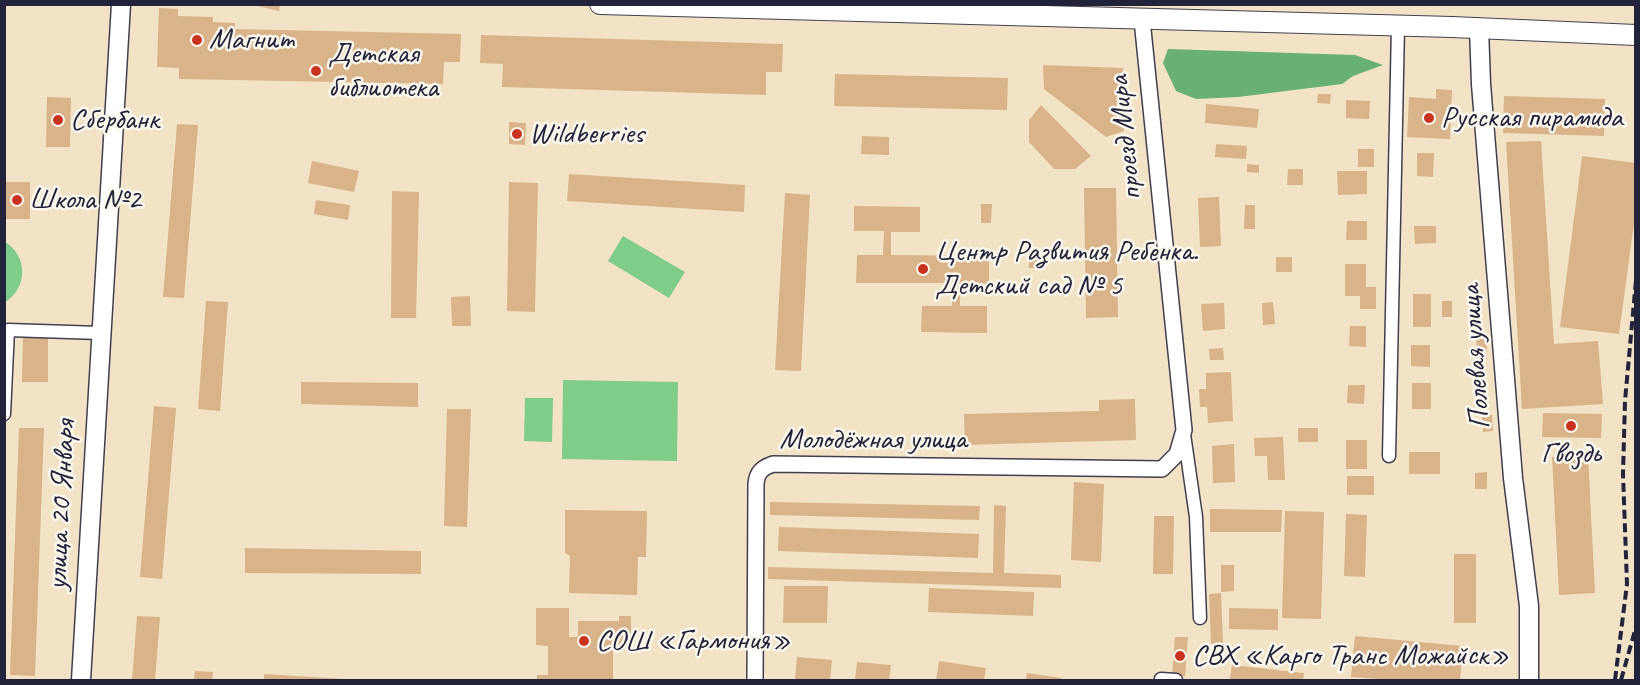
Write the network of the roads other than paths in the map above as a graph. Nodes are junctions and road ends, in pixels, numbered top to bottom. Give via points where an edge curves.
1 (121, 4) edge
2 (600, 4) edge
3 (1142, 20) junction
4 (1398, 26) junction
5 (1479, 28) junction
6 (1635, 35) edge
7 (100, 333) junction
8 (4, 414) edge
9 (1184, 430) junction
10 (1389, 456) dead end
11 (1162, 469) joint
12 (1200, 618) dead end
13 (1161, 679) dead end
14 (81, 681) edge
15 (755, 681) edge
16 (1176, 681) edge
17 (1529, 681) edge

1 - 7 main road, улица 20 Января
2 - 3 main road
3 - 4 main road
3 - 9 street, проезд Мира
4 - 5 main road
4 - 10 street
5 - 6 main road
5 - 17 main road, Полевая улица via 1513,478 1529,606
7 - 8 street, улица 20 Января via 8,330
7 - 14 main road, улица 20 Января
9 - 11 street, проезд Мира via 1177,454
9 - 12 street, проезд Мира via 1196,517
11 - 15 street, Молодёжная улица via 773,464 765,467 756,484
13 - 16 street

